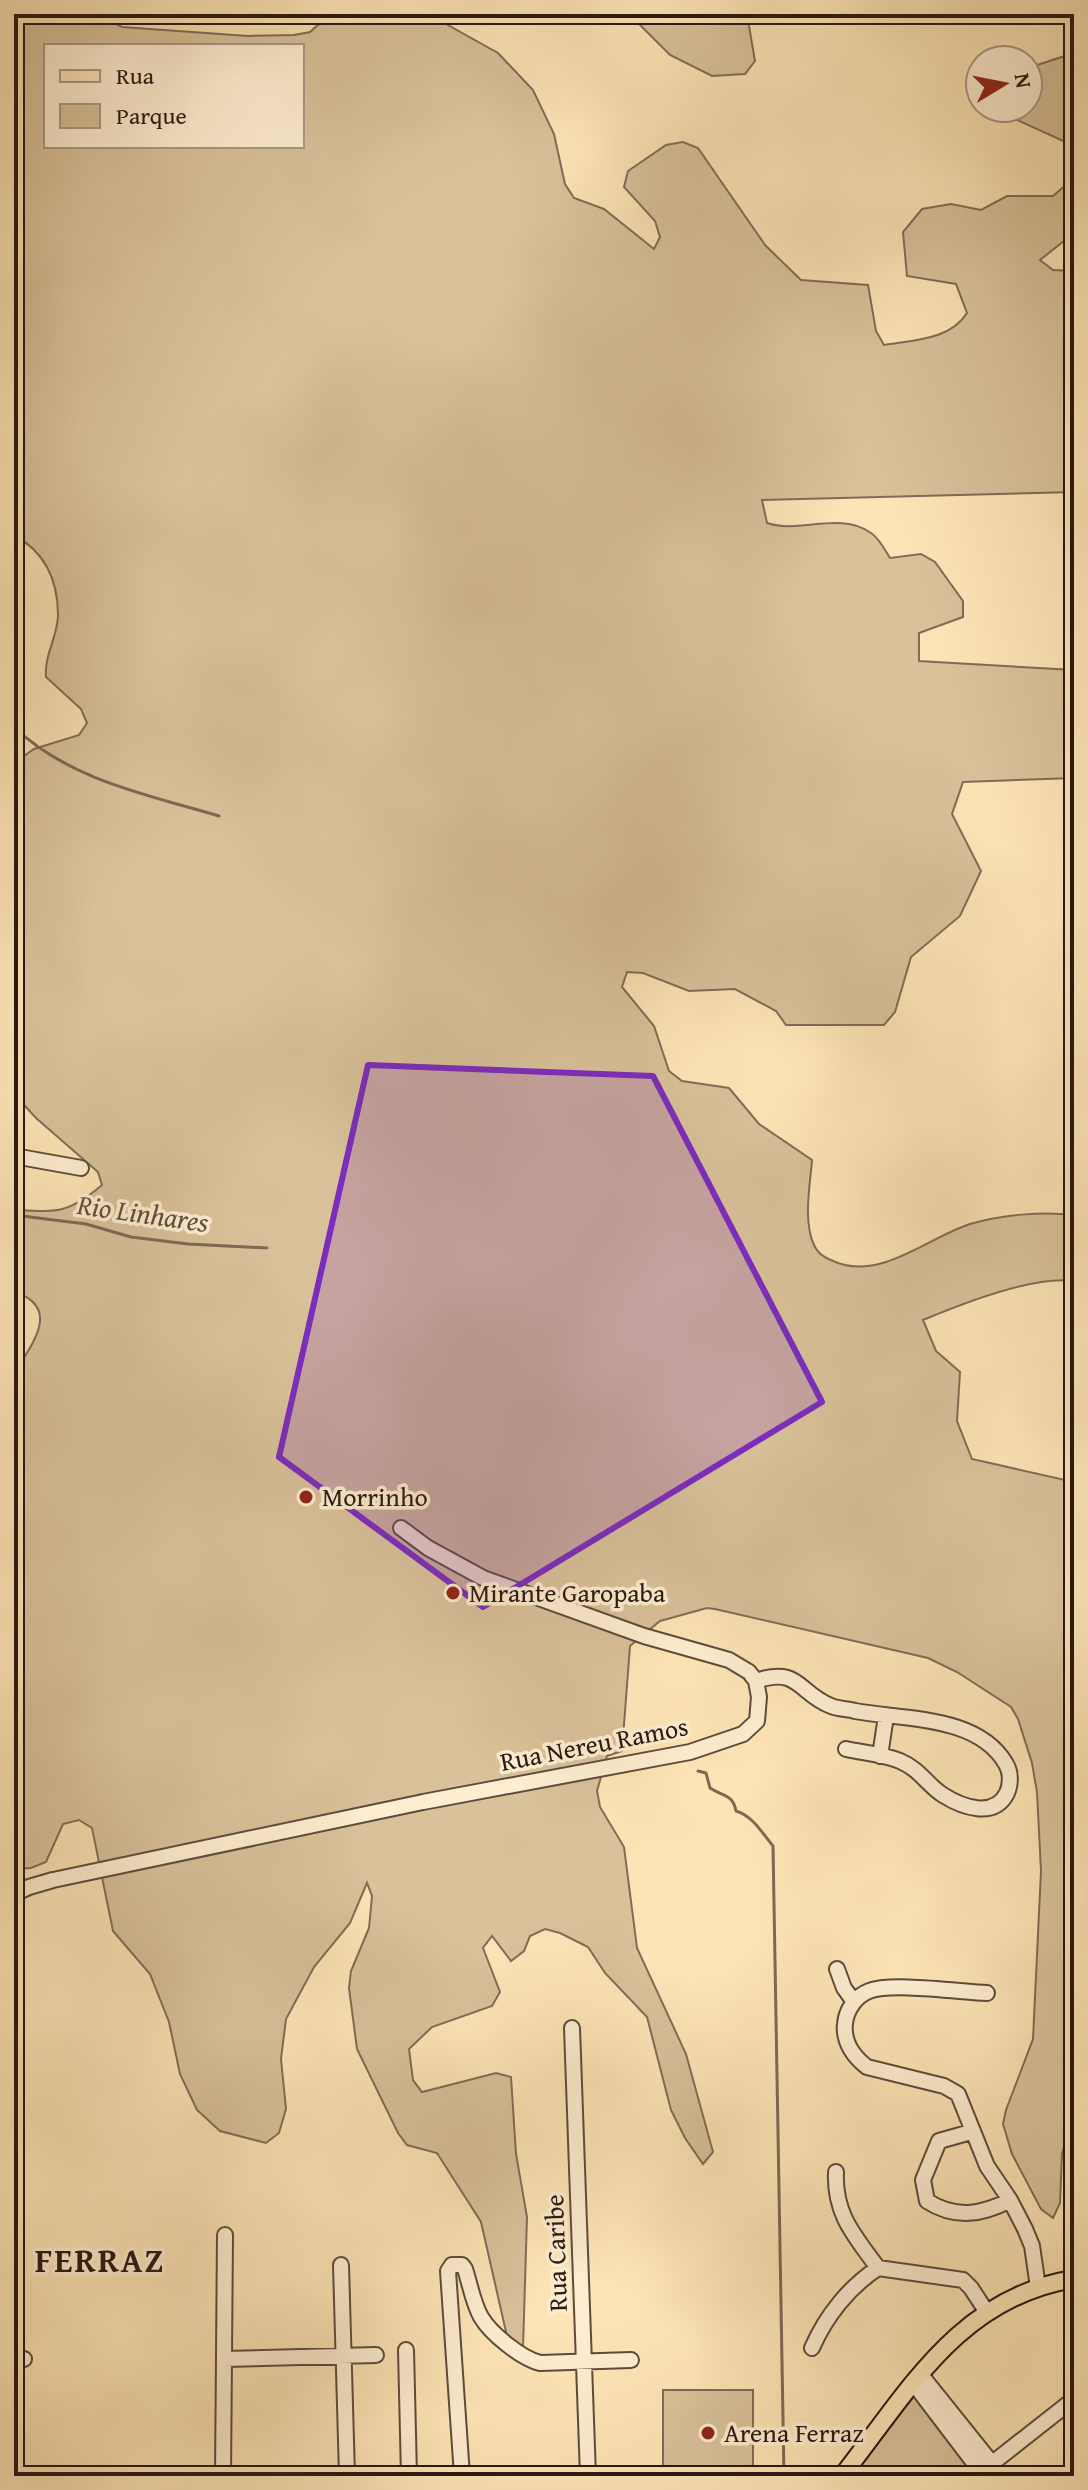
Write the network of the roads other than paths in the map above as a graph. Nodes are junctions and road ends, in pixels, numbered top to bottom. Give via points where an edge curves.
1 (14, 1156) edge
2 (81, 1168) dead end
3 (401, 1528) dead end
4 (756, 1681) junction
5 (886, 1716) junction
6 (846, 1749) dead end
7 (880, 1756) junction
8 (14, 1894) edge
9 (837, 1969) dead end
10 (987, 1993) dead end
11 (854, 2002) junction
12 (572, 2028) dead end
13 (971, 2132) junction
14 (836, 2172) dead end
15 (1010, 2200) junction
16 (225, 2235) dead end
17 (341, 2265) dead end
18 (878, 2268) junction
19 (1074, 2279) edge
20 (1038, 2287) junction
21 (986, 2311) junction
22 (812, 2348) dead end
23 (406, 2350) dead end
24 (376, 2355) dead end
25 (344, 2356) junction
26 (224, 2359) junction
27 (631, 2360) dead end
28 (584, 2362) junction
29 (917, 2380) junction
30 (1074, 2399) edge
31 (983, 2472) edge
32 (223, 2476) edge
33 (347, 2476) edge
34 (409, 2476) edge
35 (462, 2476) edge
36 (588, 2476) edge
37 (842, 2476) edge
38 (1002, 2476) edge

1 - 2 street
3 - 4 street via 483,1578 644,1636 729,1660
4 - 5 street via 779,1675 831,1706
4 - 8 street, Rua Nereu Ramos via 759,1711 751,1728 690,1752 213,1845
5 - 7 street
5 - 7 street via 976,1735 1001,1755 1009,1769 1009,1789 995,1806 977,1809 943,1796 913,1768
6 - 7 street
9 - 11 street
10 - 11 street via 872,1990
11 - 13 street via 845,2031 858,2060 867,2067 951,2088
12 - 28 street, Rua Caribe
13 - 15 street
13 - 15 street via 939,2141 923,2180 927,2201 965,2214
14 - 18 street via 842,2216
15 - 20 street via 1032,2246
16 - 26 street
17 - 25 street
18 - 21 street via 963,2280
18 - 22 street via 859,2280
19 - 20 main road
20 - 21 main road
21 - 29 main road via 960,2331
23 - 34 street
24 - 25 street
25 - 26 street
25 - 33 street
26 - 32 street
27 - 28 street
28 - 35 street via 540,2363 522,2356 481,2317 465,2269 457,2264 448,2271
28 - 36 street, Rua Caribe
29 - 31 street
29 - 37 main road
30 - 31 street
31 - 38 street

